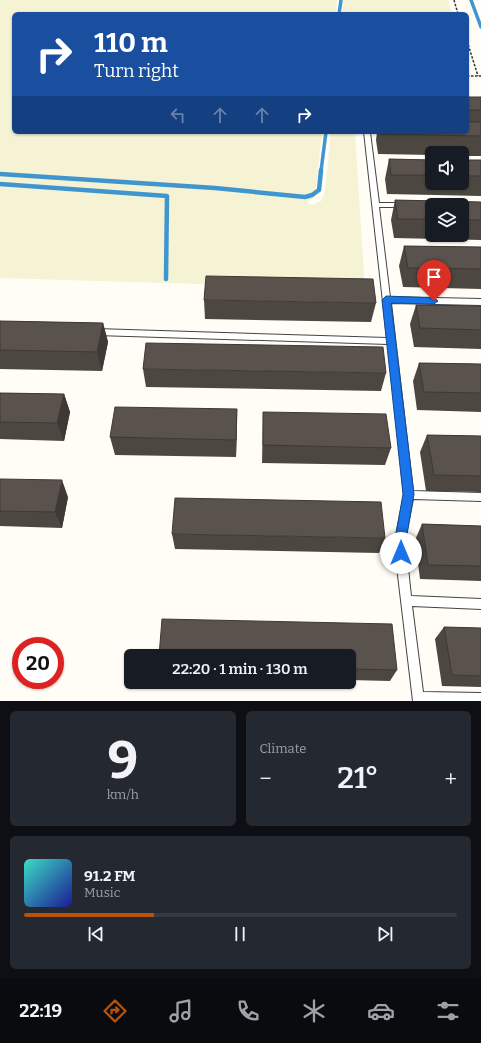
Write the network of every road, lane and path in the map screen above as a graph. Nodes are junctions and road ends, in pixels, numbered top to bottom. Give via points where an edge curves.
1 (454, 0) edge
2 (457, 12) edge
3 (469, 46) edge
4 (469, 76) edge
5 (480, 76) edge
6 (369, 134) edge
7 (375, 205) junction
8 (411, 205) edge
9 (386, 300) junction
10 (481, 302) edge
11 (88, 332) edge
12 (391, 341) junction
13 (408, 494) junction
14 (481, 497) edge
15 (406, 601) junction
16 (481, 604) edge
17 (419, 699) edge
18 (481, 699) edge

1 - 2 path
3 - 5 path
4 - 5 path
6 - 7 lane
7 - 8 lane
7 - 9 lane
9 - 10 lane
9 - 12 lane
11 - 12 lane
12 - 13 lane
13 - 14 lane
13 - 15 lane via 400,540
15 - 16 lane
15 - 17 lane
17 - 18 lane

